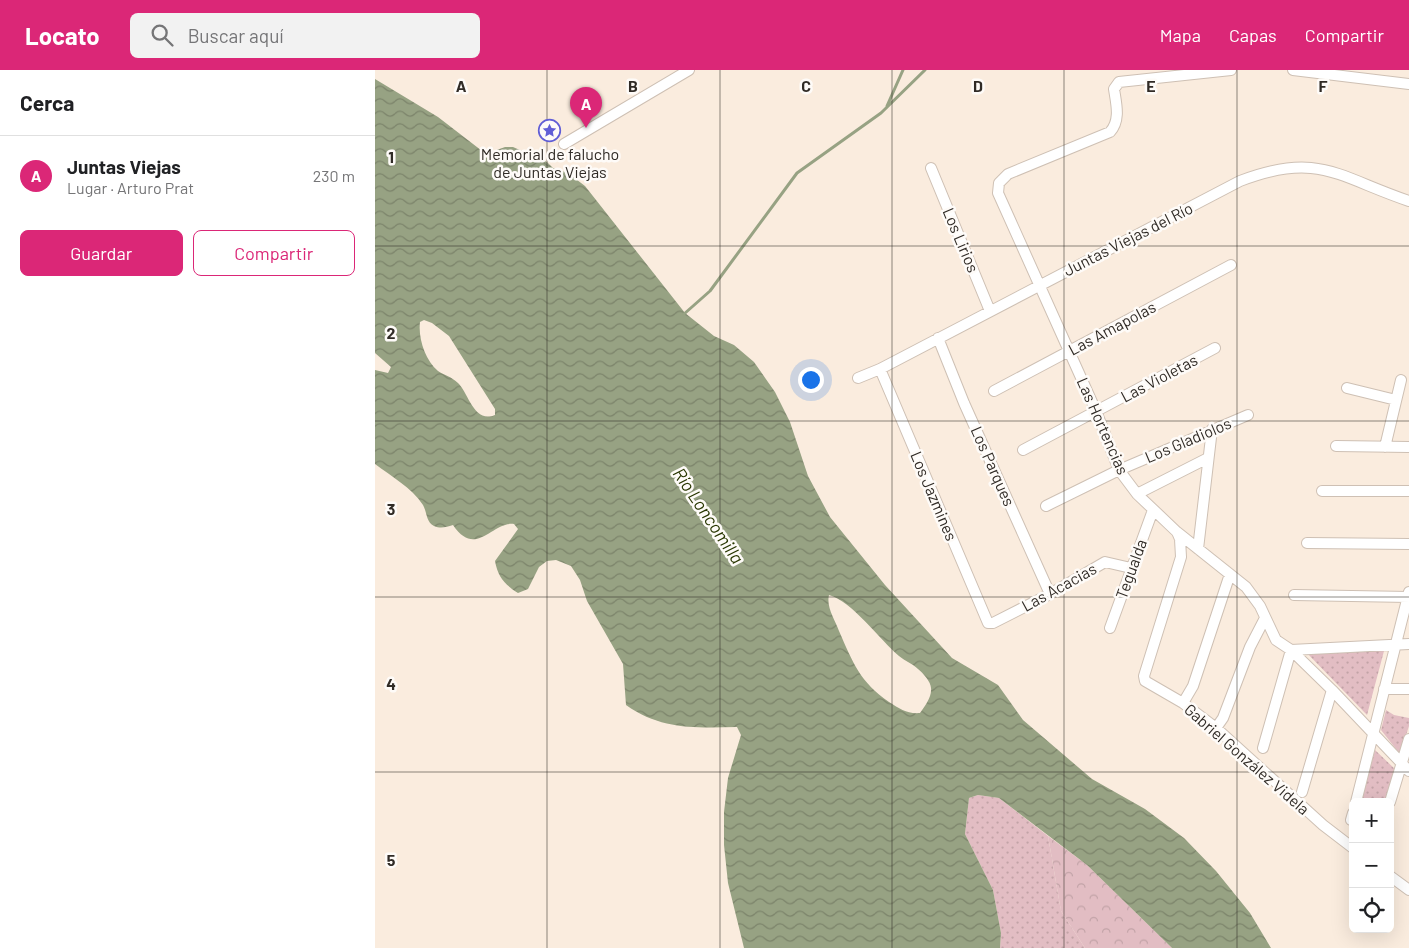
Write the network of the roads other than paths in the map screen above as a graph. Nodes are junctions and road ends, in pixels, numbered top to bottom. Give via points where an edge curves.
1 (689, 70) edge
2 (1231, 70) edge
3 (1293, 70) edge
4 (1409, 84) edge
5 (564, 144) dead end
6 (931, 168) dead end
7 (1409, 201) edge
8 (1231, 265) dead end
9 (1038, 285) junction
10 (990, 311) junction
11 (938, 338) junction
12 (1215, 348) dead end
13 (1070, 350) junction
14 (880, 369) junction
15 (858, 378) dead end
16 (1401, 380) dead end
17 (1347, 388) dead end
18 (994, 390) dead end
19 (1396, 400) junction
20 (1096, 411) junction
21 (1248, 415) dead end
22 (1212, 429) junction
23 (1336, 446) dead end
24 (1385, 447) junction
25 (1409, 447) edge
26 (1023, 450) dead end
27 (1208, 458) junction
28 (1119, 470) junction
29 (1322, 491) dead end
30 (1409, 491) edge
31 (1137, 494) junction
32 (1046, 506) dead end
33 (1153, 510) junction
34 (1177, 532) junction
35 (1307, 543) dead end
36 (1409, 544) edge
37 (1198, 549) junction
38 (1131, 568) junction
39 (1230, 574) junction
40 (1050, 594) junction
41 (1294, 595) dead end
42 (1409, 595) edge
43 (1265, 618) junction
44 (988, 623) joint
45 (1110, 628) dead end
46 (1396, 644) junction
47 (1409, 644) edge
48 (1287, 648) junction
49 (1384, 689) junction
50 (1409, 689) edge
51 (1333, 690) junction
52 (1183, 703) junction
53 (1216, 728) junction
54 (1373, 732) junction
55 (1409, 739) edge
56 (1263, 748) dead end
57 (1405, 768) edge
58 (1302, 792) dead end
59 (1356, 798) edge
60 (1392, 798) edge
61 (1349, 845) edge
62 (1394, 879) edge
63 (1409, 890) edge

1 - 5 street
2 - 9 street, Las Hortencias via 1119,82 1114,89 1117,115 1111,132 1008,174 999,183 999,199
3 - 4 street
6 - 10 street, Los Lirios
7 - 9 street, Juntas Viejas del Río via 1330,170 1293,166 1268,170 1240,181
8 - 13 street, Las Amapolas
9 - 10 street, Juntas Viejas del Río
9 - 13 street, Las Hortencias
10 - 11 street, Juntas Viejas del Río
11 - 14 street, Juntas Viejas del Río
11 - 40 street, Los Parques
12 - 20 street, Las Violetas
13 - 18 street, Las Amapolas
13 - 20 street, Las Hortencias
14 - 15 street, Juntas Viejas del Río
14 - 44 street, Los Jazmines
16 - 19 street
17 - 19 street
19 - 24 street
20 - 26 street, Las Violetas
20 - 28 street, Las Hortencias
21 - 22 street, Los Gladiolos
22 - 27 street
22 - 28 street, Los Gladiolos
23 - 24 street
24 - 25 street
27 - 31 street
27 - 37 street
28 - 31 street, Las Hortencias
28 - 32 street, Los Gladiolos
29 - 30 street
31 - 33 street, Las Hortencias
33 - 34 street, Las Hortencias
33 - 38 street, Tegualda
34 - 37 street, Las Hortencias
34 - 52 street, Gabriel González Videla via 1181,557 1145,681
35 - 36 street
37 - 39 street, Las Hortencias
38 - 40 street, Las Acacias via 1105,562
38 - 45 street, Tegualda
39 - 43 street, Las Hortencias via 1246,587
39 - 52 street via 1193,686
40 - 44 street, Las Acacias
41 - 42 street
42 - 46 street
43 - 48 street, Las Hortencias via 1276,640
43 - 53 street
46 - 47 street
46 - 48 street
46 - 49 street
48 - 51 street, Las Hortencias
48 - 56 street
49 - 50 street
49 - 54 street
51 - 54 street, Las Hortencias
51 - 58 street
52 - 53 street, Gabriel González Videla
53 - 61 street, Gabriel González Videla
54 - 57 street, Las Hortencias
54 - 59 street
55 - 57 street
57 - 60 street
62 - 63 street

